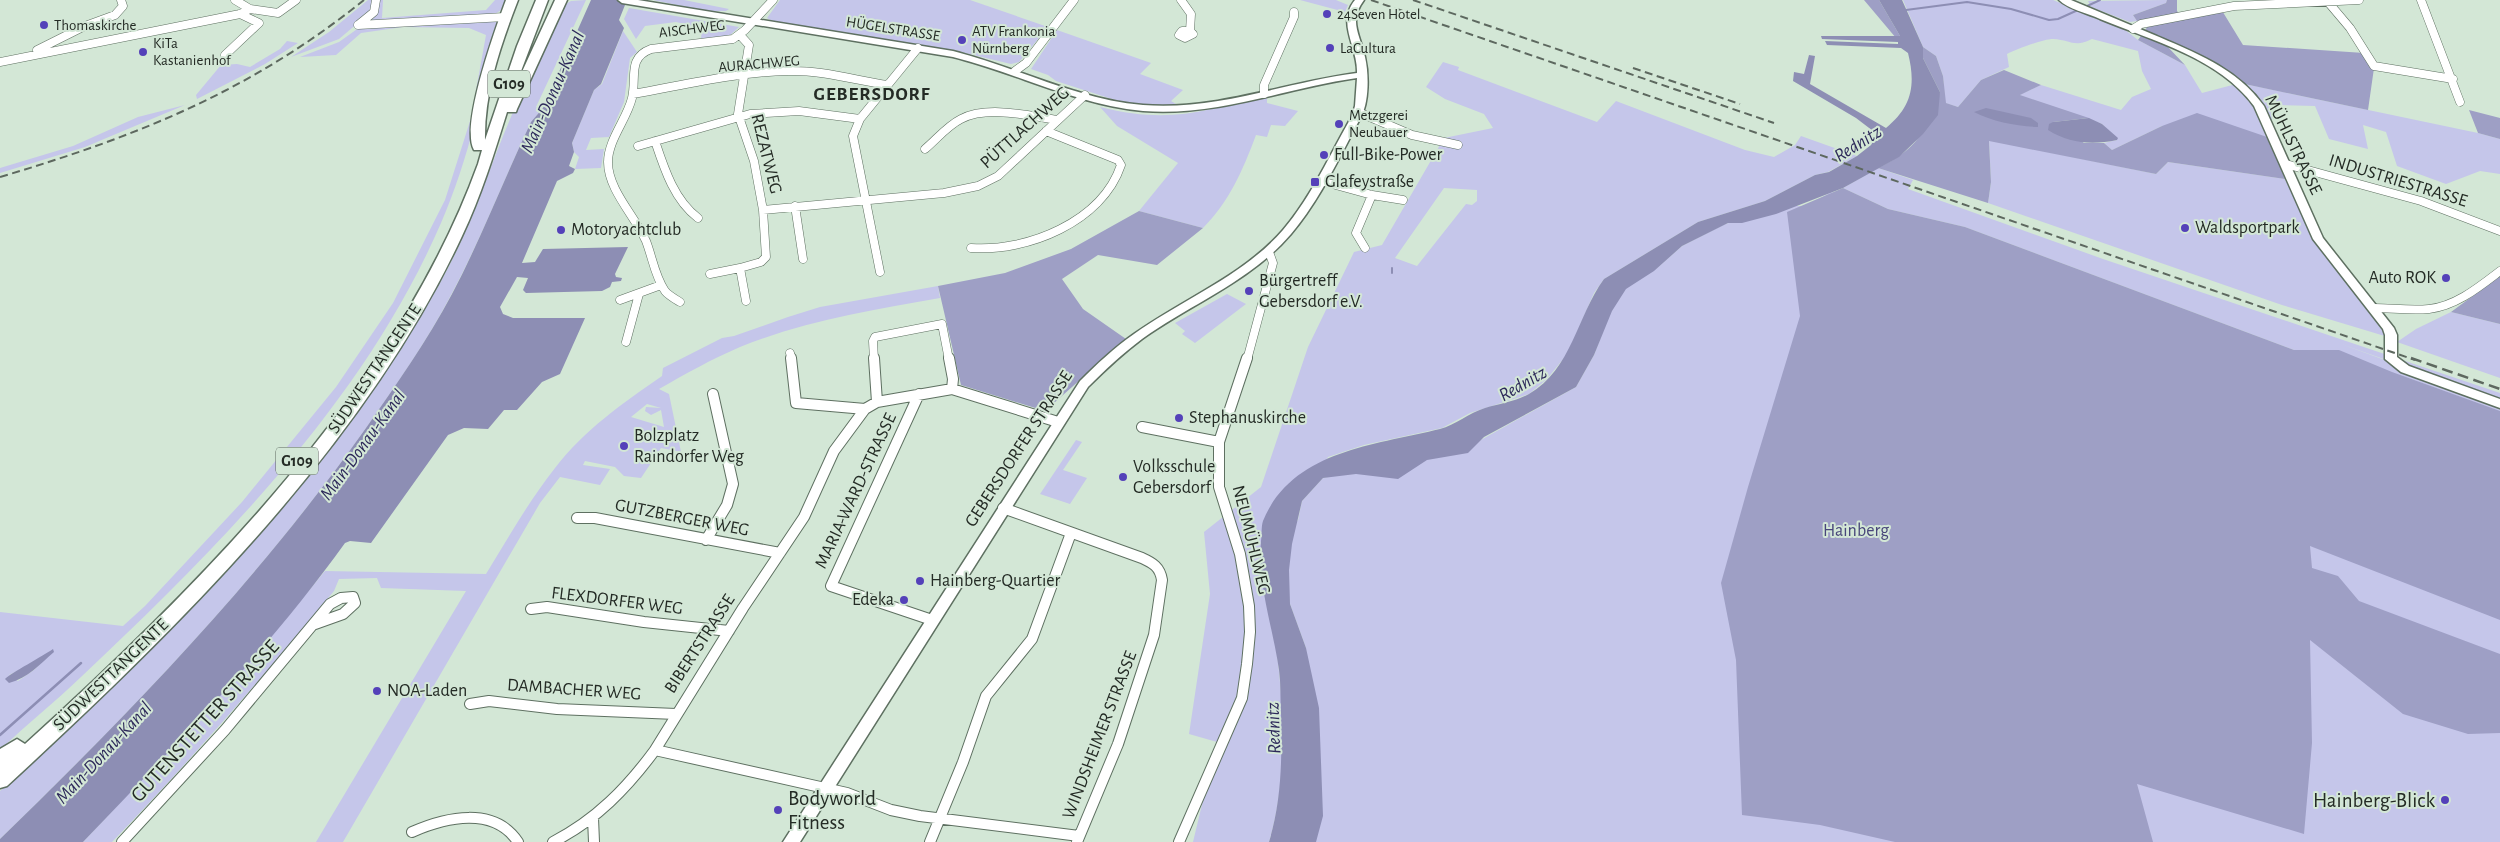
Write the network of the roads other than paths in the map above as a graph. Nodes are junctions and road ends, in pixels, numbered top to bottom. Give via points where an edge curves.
1 (122, 0) edge
2 (234, 0) edge
3 (296, 0) edge
4 (376, 0) edge
5 (512, 0) edge
6 (533, 0) edge
7 (542, 0) edge
8 (622, 0) edge
9 (772, 0) edge
10 (1074, 0) edge
11 (1181, 0) edge
12 (1360, 0) edge
13 (2063, 0) edge
14 (2359, 0) edge
15 (2421, 0) edge
16 (563, 2) edge
17 (2328, 2) junction
18 (250, 9) junction
19 (1294, 12) dead end
20 (240, 14) junction
21 (504, 17) junction
22 (753, 22) junction
23 (358, 25) joint
24 (2133, 29) junction
25 (1190, 31) dead end
26 (740, 35) junction
27 (918, 48) junction
28 (225, 55) dead end
29 (24, 57) junction
30 (0, 62) edge
31 (1015, 71) junction
32 (1360, 75) junction
33 (744, 76) junction
34 (2452, 79) junction
35 (887, 85) junction
36 (633, 94) junction
37 (1264, 94) junction
38 (1085, 95) junction
39 (2460, 102) dead end
40 (1358, 112) junction
41 (738, 118) junction
42 (860, 118) junction
43 (1058, 120) junction
44 (1046, 131) junction
45 (654, 141) junction
46 (1458, 145) dead end
47 (638, 146) dead end
48 (479, 147) junction
49 (925, 149) dead end
50 (2286, 164) junction
51 (482, 170) junction
52 (1321, 181) junction
53 (1372, 194) junction
54 (867, 200) junction
55 (1403, 200) dead end
56 (795, 206) junction
57 (763, 210) junction
58 (698, 218) dead end
59 (2500, 231) edge
60 (971, 248) dead end
61 (1365, 248) dead end
62 (1269, 252) junction
63 (803, 259) dead end
64 (740, 268) junction
65 (2500, 270) edge
66 (880, 272) dead end
67 (710, 274) dead end
68 (661, 285) junction
69 (639, 294) junction
70 (620, 300) dead end
71 (746, 301) dead end
72 (680, 302) dead end
73 (2374, 308) junction
74 (626, 342) dead end
75 (790, 353) dead end
76 (952, 390) junction
77 (712, 394) dead end
78 (919, 394) junction
79 (877, 402) junction
80 (2500, 404) edge
81 (865, 409) junction
82 (1058, 422) junction
83 (1142, 427) dead end
84 (1218, 442) junction
85 (1003, 508) junction
86 (577, 518) dead end
87 (1071, 533) junction
88 (706, 540) junction
89 (780, 553) junction
90 (531, 608) dead end
91 (932, 620) junction
92 (315, 624) dead end
93 (729, 631) junction
94 (470, 704) dead end
95 (676, 714) junction
96 (654, 750) junction
97 (0, 762) edge
98 (0, 779) edge
99 (825, 789) junction
100 (593, 818) junction
101 (939, 819) junction
102 (412, 832) dead end
103 (1078, 839) edge
104 (122, 842) edge
105 (518, 842) edge
106 (553, 842) edge
107 (594, 842) edge
108 (791, 842) edge
109 (930, 842) edge
110 (1178, 842) edge

1 - 29 street via 123,6 116,15 85,26
2 - 18 street
3 - 18 street via 278,13
4 - 23 street via 374,12
5 - 21 highway
6 - 48 highway, SÜDWESTTANGENTE / G109 via 508,56
7 - 51 highway, SÜDWESTTANGENTE / G109 via 518,57
8 - 22 street, HÜGELSTRASSE
9 - 22 street, AISCHWEG
10 - 31 street via 1026,63
11 - 25 street via 1191,12
12 - 32 street, GEBERSDORFER STRASSE via 1352,8 1350,16 1361,61
13 - 24 street, MÜHLSTRASSE
14 - 17 street
15 - 34 street
16 - 51 highway
17 - 24 street via 2220,7 2141,24
17 - 34 street via 2350,28 2374,66
18 - 20 street
19 - 37 street via 1264,85
20 - 28 street via 259,23
20 - 29 street
21 - 23 street
21 - 48 highway via 479,116
22 - 26 street, AISCHWEG
22 - 27 street, HÜGELSTRASSE
24 - 50 street, MÜHLSTRASSE via 2214,65 2245,88 2259,106
26 - 33 street, REZATWEG via 749,45
26 - 36 street, AISCHWEG via 730,40 664,46 641,53 636,60
27 - 31 street, HÜGELSTRASSE
27 - 35 street
29 - 30 street
31 - 38 street, HÜGELSTRASSE
32 - 37 street, HÜGELSTRASSE
32 - 40 street, GEBERSDORFER STRASSE
33 - 35 street, AURACHWEG via 798,72
33 - 36 street, AURACHWEG
33 - 41 street, REZATWEG
34 - 39 street
35 - 42 street
36 - 68 street, AISCHWEG via 610,153 609,170 645,239
37 - 38 street, HÜGELSTRASSE via 1204,106 1167,109 1128,107
38 - 43 street, PÜTTLACHWEG
40 - 46 street via 1412,135
40 - 52 street, GEBERSDORFER STRASSE
41 - 42 street via 750,114 799,111
41 - 45 street
41 - 57 street, REZATWEG via 752,153
42 - 54 street via 853,136
43 - 44 street, PÜTTLACHWEG
43 - 49 street via 971,115 959,120
44 - 54 street, PÜTTLACHWEG via 998,176 978,186 956,192
44 - 60 street via 1118,160 1121,165 1109,191 1081,215 1048,233 1000,247
45 - 47 street
45 - 58 street via 672,184 690,214
48 - 97 highway, SÜDWESTTANGENTE / G109 via 455,213 393,331 302,456 222,548 128,644
50 - 59 street, INDUSTRIESTRASSE via 2426,202
50 - 73 street, MÜHLSTRASSE via 2318,239
51 - 98 highway, SÜDWESTTANGENTE / G109 via 463,220 428,289 378,368 310,460 234,549 163,624
52 - 53 street
52 - 62 street, GEBERSDORFER STRASSE via 1294,226
53 - 55 street
53 - 61 street via 1356,233
54 - 56 street, PÜTTLACHWEG
54 - 66 street
56 - 57 street, PÜTTLACHWEG
56 - 63 street
57 - 64 street, REZATWEG via 766,257 761,262
62 - 82 street, GEBERSDORFER STRASSE via 1231,281 1116,352 1084,384
62 - 84 street, NEUMÜHLWEG via 1273,264 1256,329
64 - 67 street, REZATWEG
64 - 71 street
65 - 73 street via 2444,306
68 - 69 street
68 - 72 street, AISCHWEG via 669,297
69 - 70 street
69 - 74 street
73 - 80 street, MÜHLSTRASSE via 2391,334 2390,356 2399,367
75 - 81 street via 796,403
76 - 78 street, BIBERTSTRASSE
76 - 79 street via 942,324 875,337
76 - 82 street, BIBERTSTRASSE
77 - 88 street via 733,488 727,505
78 - 79 street, BIBERTSTRASSE
78 - 91 street, MARIA-WARD-STRASSE via 830,586
79 - 81 street, BIBERTSTRASSE
81 - 89 street, BIBERTSTRASSE via 834,451 804,517
82 - 85 street, GEBERSDORFER STRASSE
83 - 84 street
84 - 110 street, NEUMÜHLWEG via 1219,487 1240,554 1249,606 1248,664 1242,698
85 - 87 street, WINDSHEIMER STRASSE
85 - 91 street, GEBERSDORFER STRASSE
86 - 88 street, GUTZBERGER WEG via 595,518
87 - 101 street via 1032,639 986,696 964,762
87 - 103 street, WINDSHEIMER STRASSE via 1155,564 1162,580 1154,635 1141,678 1118,744
88 - 89 street, GUTZBERGER WEG
89 - 93 street, BIBERTSTRASSE
90 - 93 street, FLEXDORFER WEG via 547,607
91 - 99 street, GEBERSDORFER STRASSE
92 - 104 street, GUTENSTETTER STRASSE via 219,737
93 - 95 street, BIBERTSTRASSE
94 - 95 street, DAMBACHER WEG via 489,701 557,709
95 - 96 street, BIBERTSTRASSE
96 - 99 street
96 - 100 street, BIBERTSTRASSE via 630,782
99 - 101 street via 847,793 891,810
99 - 108 street, GEBERSDORFER STRASSE
100 - 106 street, BIBERTSTRASSE
100 - 107 street
101 - 103 street
101 - 109 street
102 - 105 street via 440,821 472,818 506,826

